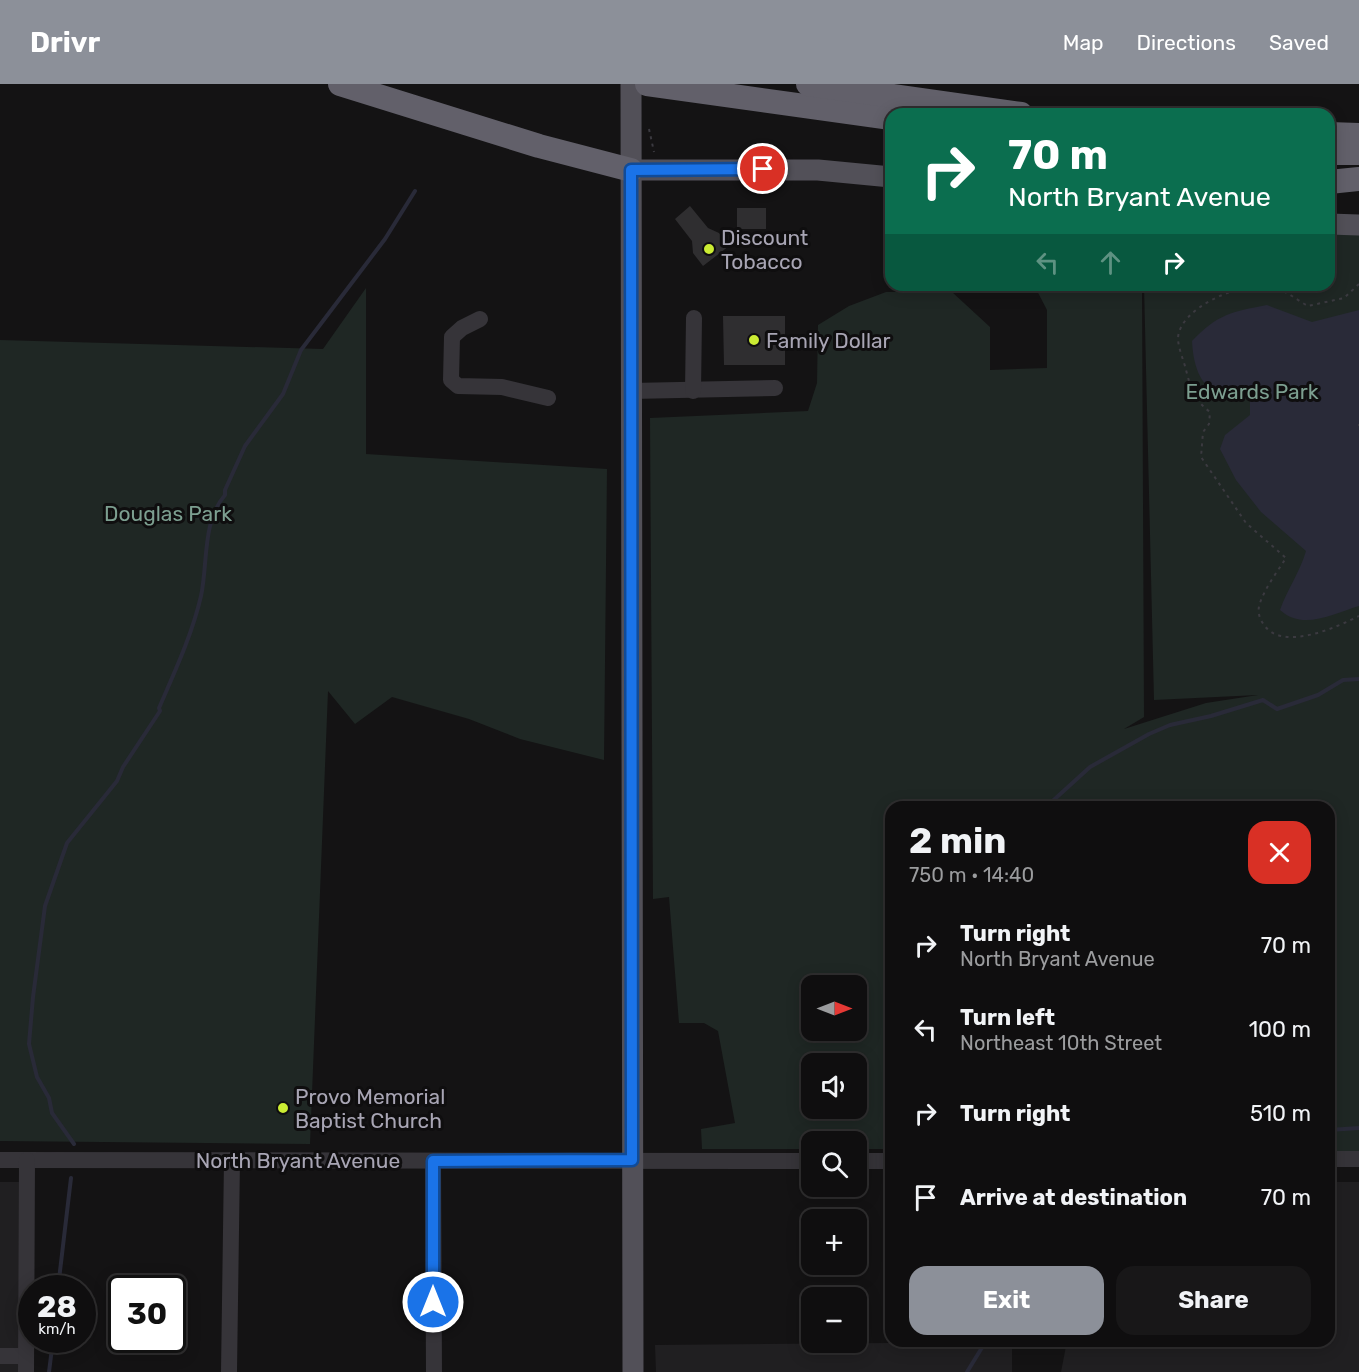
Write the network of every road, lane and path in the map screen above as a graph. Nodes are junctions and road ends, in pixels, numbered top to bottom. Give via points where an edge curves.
1 (340, 84) edge
2 (631, 84) edge
3 (647, 84) edge
4 (808, 84) edge
5 (978, 108) edge
6 (885, 117) edge
7 (1335, 134) edge
8 (1359, 135) edge
9 (1335, 153) edge
10 (1359, 153) edge
11 (631, 170) junction
12 (885, 176) edge
13 (1359, 179) edge
14 (1335, 181) edge
15 (1335, 224) edge
16 (1359, 225) edge
17 (1359, 284) edge
18 (1233, 291) edge
19 (1283, 291) edge
20 (694, 318) dead end
21 (480, 319) dead end
22 (775, 388) dead end
23 (631, 390) junction
24 (693, 391) junction
25 (548, 398) dead end
26 (1359, 616) edge
27 (1335, 1159) edge
28 (1359, 1159) edge
29 (0, 1160) edge
30 (27, 1160) junction
31 (232, 1160) junction
32 (632, 1160) junction
33 (433, 1161) junction
34 (801, 1161) edge
35 (867, 1161) edge
36 (885, 1161) edge
37 (0, 1356) edge
38 (26, 1364) edge
39 (229, 1372) edge
40 (434, 1372) edge
41 (633, 1372) edge

1 - 11 highway via 539,146
2 - 11 main road
3 - 6 highway
4 - 5 highway
7 - 8 highway
9 - 10 highway
11 - 12 main road via 807,170
11 - 23 main road
13 - 14 highway
15 - 16 main road
17 - 19 path via 1344,298 1308,306
18 - 26 path via 1211,300 1186,319 1178,338 1193,395 1210,412 1201,457 1246,523 1286,558 1259,604 1259,618 1267,630 1292,638 1325,632
20 - 24 street
21 - 25 street via 452,338 451,380 458,386 502,387
22 - 24 street
23 - 24 street
23 - 32 main road
27 - 28 street
29 - 30 street, North Bryant Avenue
30 - 31 street, North Bryant Avenue
30 - 38 street
31 - 33 street, North Bryant Avenue
31 - 39 street
32 - 33 street, North Bryant Avenue
32 - 34 street, North Bryant Avenue
32 - 41 main road
33 - 40 street
35 - 36 street
37 - 38 street

